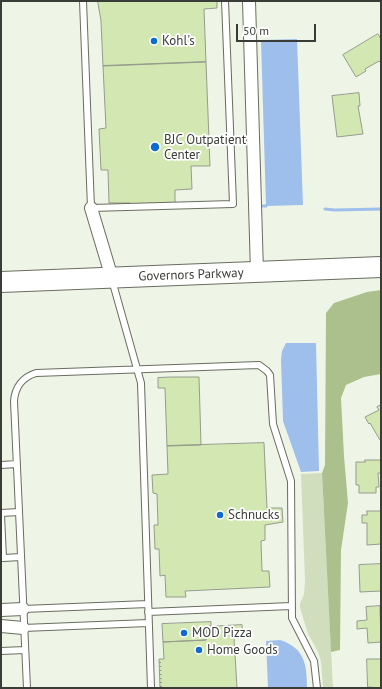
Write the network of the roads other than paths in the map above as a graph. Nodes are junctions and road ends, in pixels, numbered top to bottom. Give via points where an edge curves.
1 (83, 1) edge
2 (226, 1) edge
3 (249, 1) edge
4 (91, 208) junction
5 (381, 267) edge
6 (256, 272) junction
7 (112, 278) junction
8 (1, 282) edge
9 (138, 369) junction
10 (17, 464) junction
11 (1, 465) edge
12 (19, 512) junction
13 (1, 514) edge
14 (21, 557) junction
15 (148, 604) junction
16 (291, 606) junction
17 (23, 609) junction
18 (1, 610) edge
19 (148, 612) junction
20 (148, 623) junction
21 (1, 626) edge
22 (23, 628) junction
23 (25, 650) junction
24 (1, 651) edge
25 (27, 688) edge
26 (151, 688) edge
27 (317, 688) edge

1 - 4 lane
2 - 4 lane via 234,204
3 - 6 street
4 - 7 street
5 - 6 main road, Governors Parkway
6 - 7 main road, Governors Parkway
7 - 8 main road, Governors Parkway
7 - 9 lane
9 - 10 lane via 36,373 26,378 18,387 14,398
9 - 15 lane via 141,383
9 - 16 lane via 259,366 267,371 271,381 273,424 291,481
10 - 11 lane
10 - 12 lane
12 - 13 lane
12 - 14 lane
13 - 14 lane via 3,558
14 - 17 lane
15 - 17 lane
15 - 19 lane
16 - 19 lane
16 - 27 lane via 292,618 314,661
17 - 18 street
17 - 22 lane
19 - 20 lane
20 - 22 lane
20 - 26 lane
21 - 22 street
22 - 23 lane
23 - 24 lane
23 - 25 lane

